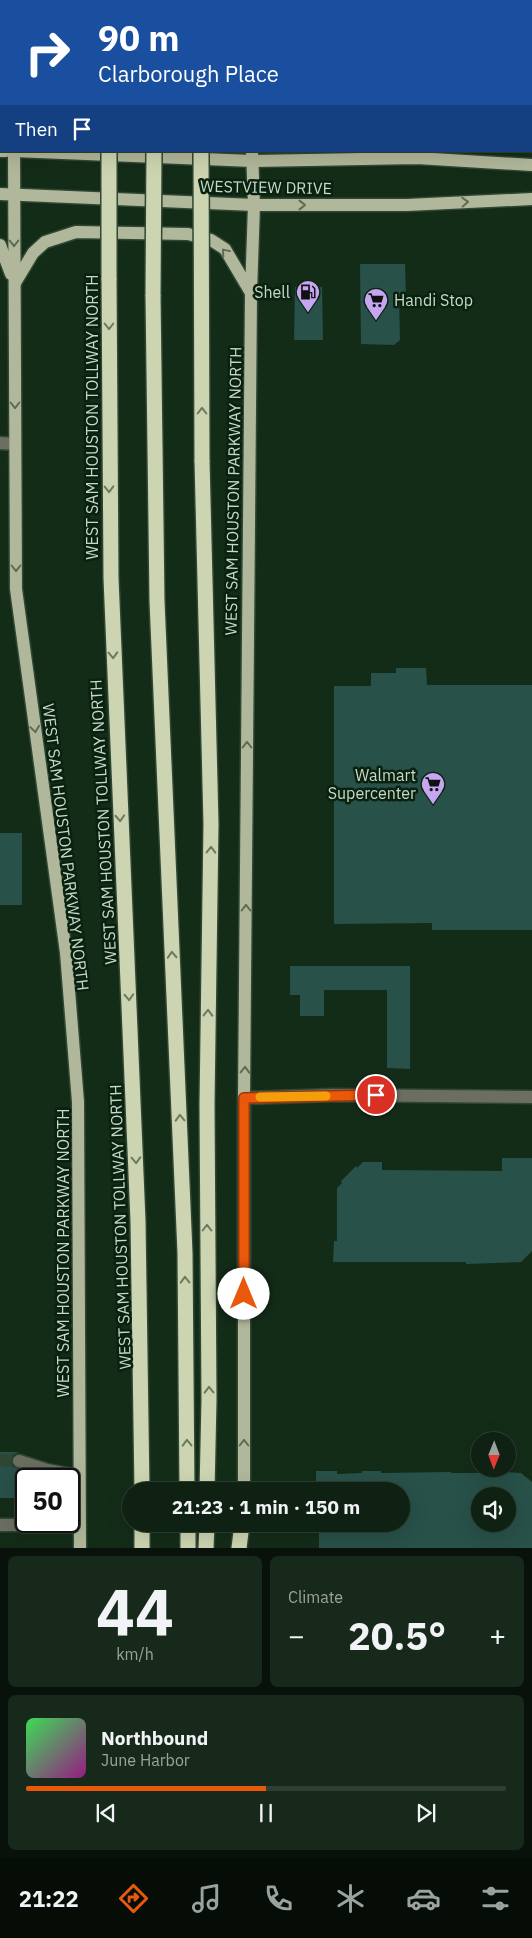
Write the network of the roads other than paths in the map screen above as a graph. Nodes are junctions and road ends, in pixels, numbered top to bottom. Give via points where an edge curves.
1 (15, 152) edge
2 (62, 152) edge
3 (109, 152) edge
4 (154, 152) edge
5 (201, 152) edge
6 (252, 156) edge
7 (532, 165) edge
8 (0, 194) edge
9 (14, 194) junction
10 (532, 200) edge
11 (254, 205) junction
12 (0, 245) edge
13 (14, 284) junction
14 (251, 293) junction
15 (0, 443) edge
16 (15, 444) junction
17 (532, 1097) edge
18 (244, 1098) junction
19 (19, 1461) tunnel mouth
20 (42, 1468) edge
21 (79, 1468) edge
22 (142, 1482) edge
23 (187, 1482) edge
24 (207, 1482) edge
25 (244, 1482) edge
26 (0, 1525) edge
27 (15, 1525) edge
28 (142, 1532) edge
29 (188, 1532) edge
30 (207, 1532) edge
31 (242, 1532) edge
32 (243, 1532) edge
33 (80, 1533) edge
34 (80, 1548) edge
35 (142, 1548) edge
36 (188, 1548) edge
37 (206, 1548) edge
38 (239, 1548) edge
39 (244, 1548) edge

1 - 9 main road, WEST SAM HOUSTON PARKWAY NORTH
2 - 6 main road, WESTVIEW DRIVE
3 -> 22 highway, WEST SAM HOUSTON TOLLWAY NORTH, bridge via 111,597 138,1222
23 -> 4 highway, bridge via 185,1253 156,600
24 -> 5 highway, bridge via 211,824 202,460
6 - 7 main road, WESTVIEW DRIVE via 417,158
6 - 11 main road, WEST SAM HOUSTON PARKWAY NORTH
8 - 9 main road, WESTVIEW DRIVE
9 - 11 main road, WESTVIEW DRIVE
9 -> 13 main road, WEST SAM HOUSTON PARKWAY NORTH
11 -> 10 main road, WESTVIEW DRIVE via 407,205
11 - 14 main road, WEST SAM HOUSTON PARKWAY NORTH
12 - 13 main road
14 -> 13 main road via 225,249 211,240 188,234 76,232 45,242 33,253
13 -> 16 main road, WEST SAM HOUSTON PARKWAY NORTH
18 -> 14 main road, WEST SAM HOUSTON PARKWAY NORTH
15 - 16 street
16 -> 21 main road, WEST SAM HOUSTON PARKWAY NORTH via 16,589 66,953 78,1102
17 - 18 street via 334,1095
25 -> 18 main road, WEST SAM HOUSTON PARKWAY NORTH
19 - 20 street
26 - 27 street
28 - 35 highway
29 - 36 highway
30 - 37 highway
31 - 38 highway
32 - 39 main road
33 - 34 main road, WEST SAM HOUSTON PARKWAY NORTH

